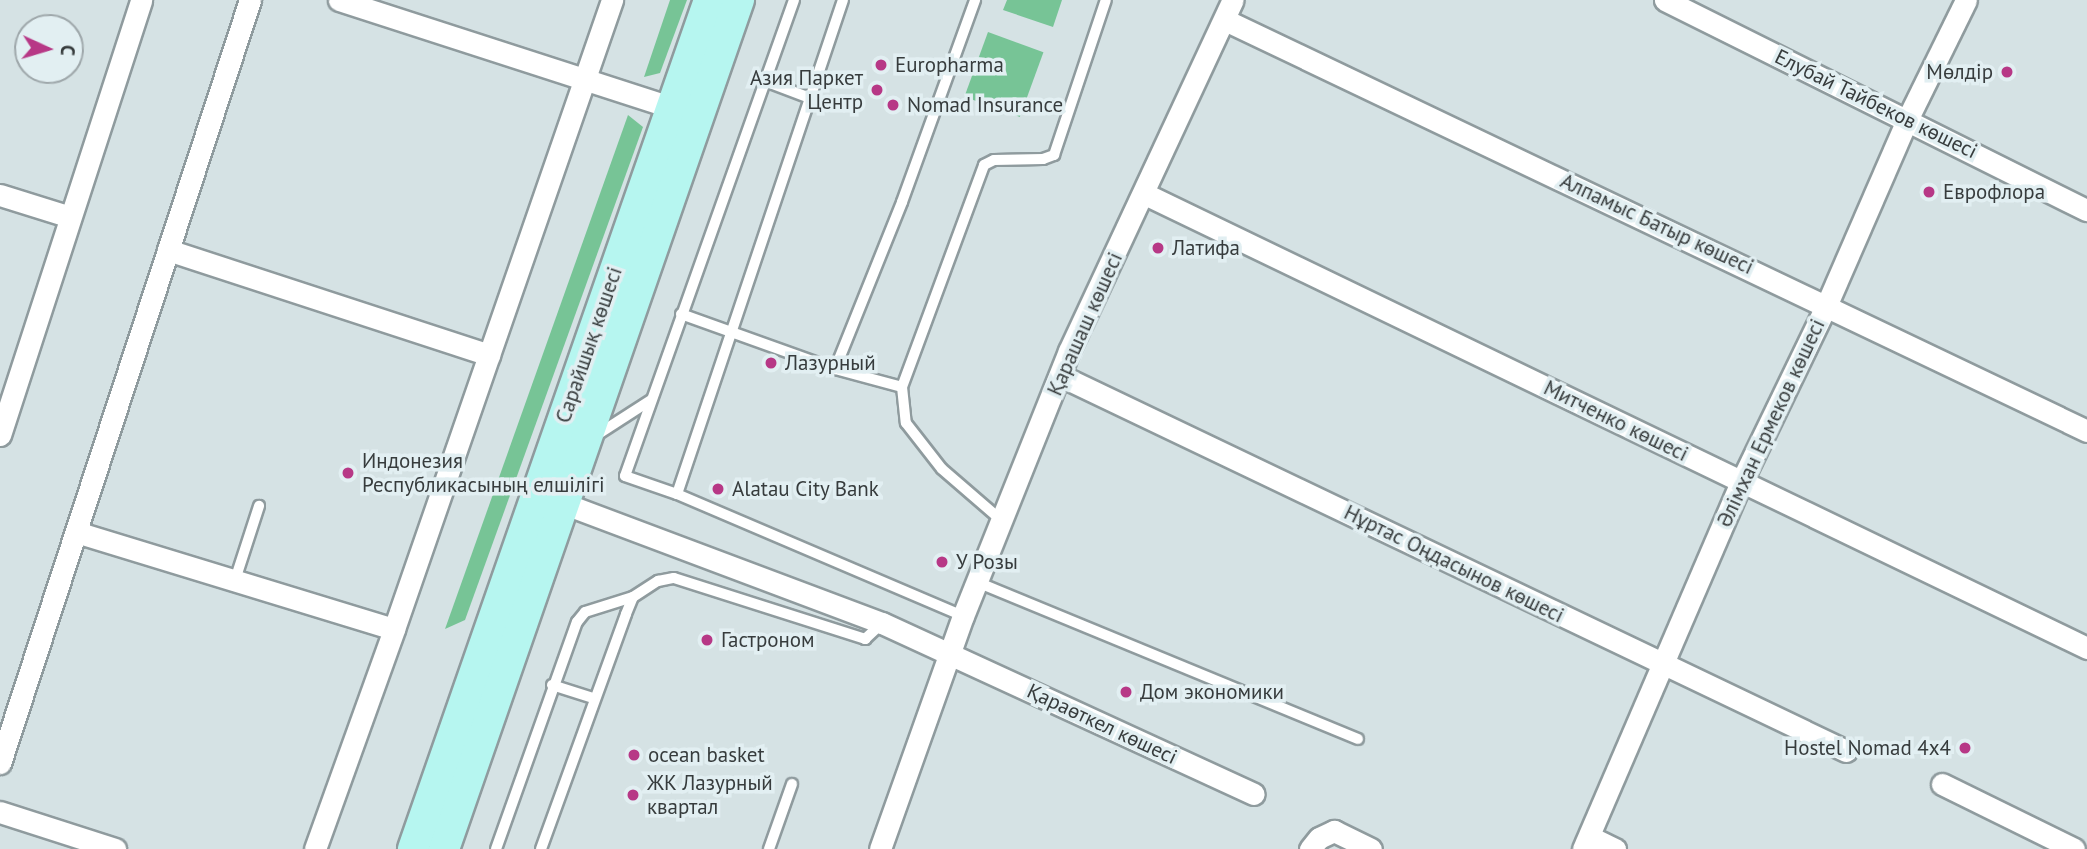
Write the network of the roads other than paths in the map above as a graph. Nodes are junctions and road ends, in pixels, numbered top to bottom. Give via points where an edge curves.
1 (141, 0) edge
2 (250, 0) edge
3 (339, 0) edge
4 (611, 0) edge
5 (709, 0) edge
6 (739, 0) edge
7 (794, 0) edge
8 (843, 0) edge
9 (975, 0) edge
10 (1106, 0) edge
11 (1665, 0) edge
12 (1966, 0) edge
13 (376, 6) edge
14 (1229, 10) edge
15 (584, 79) junction
16 (765, 81) junction
17 (810, 98) junction
18 (671, 107) junction
19 (1908, 118) junction
20 (1144, 194) junction
21 (0, 195) edge
22 (2087, 210) edge
23 (70, 217) junction
24 (625, 240) junction
25 (168, 250) junction
26 (1827, 304) junction
27 (681, 314) junction
28 (733, 332) junction
29 (489, 355) junction
30 (835, 369) junction
31 (1061, 376) junction
32 (901, 387) junction
33 (651, 400) junction
34 (2087, 431) edge
35 (0, 435) edge
36 (587, 441) junction
37 (1741, 482) junction
38 (677, 494) junction
39 (565, 504) junction
40 (259, 506) dead end
41 (1001, 520) junction
42 (76, 532) junction
43 (516, 557) junction
44 (235, 580) junction
45 (977, 582) junction
46 (633, 597) junction
47 (963, 616) junction
48 (882, 624) junction
49 (394, 629) junction
50 (2087, 648) edge
51 (950, 655) junction
52 (1662, 663) junction
53 (552, 685) junction
54 (593, 698) junction
55 (1358, 739) dead end
56 (1846, 751) dead end
57 (0, 762) edge
58 (470, 776) junction
59 (792, 784) dead end
60 (1942, 784) dead end
61 (1254, 794) dead end
62 (0, 812) edge
63 (1587, 843) edge
64 (115, 849) edge
65 (315, 849) edge
66 (413, 849) edge
67 (444, 849) edge
68 (496, 849) edge
69 (541, 849) edge
70 (769, 849) edge
71 (880, 849) edge
72 (1310, 849) edge
73 (1371, 849) edge
74 (1615, 849) edge
75 (2074, 849) edge

1 - 23 street
2 - 25 street
3 - 13 street
4 - 15 street
5 - 18 main road, Сарайшық көшесі
6 - 36 main road, Сарайшық көшесі
7 - 16 lane
8 - 17 lane
9 - 30 lane
10 - 32 lane via 1054,155 984,165
11 - 19 street, Елубай Тайбеков көшесі
12 - 19 street, Әлімхан Ермеков көшесі
13 - 15 street
14 - 20 street, Қарашаш көшесі
14 - 26 street, Алпамыс Батыр көшесі
15 - 18 street
15 - 29 street
16 - 17 lane
16 - 27 lane
17 - 28 lane
18 - 24 main road, Сарайшық көшесі
19 - 22 street, Елубай Тайбеков көшесі
19 - 26 street, Әлімхан Ермеков көшесі
20 - 31 street, Қарашаш көшесі
20 - 37 street, Митченко көшесі
21 - 23 street
23 - 35 street
24 - 39 main road via 625,264 550,487
24 - 43 main road, Сарайшық көшесі
25 - 29 street
25 - 42 street
26 - 34 street, Алпамыс Батыр көшесі
26 - 37 street, Әлімхан Ермеков көшесі
27 - 28 lane
27 - 33 lane
28 - 30 lane
28 - 38 lane
29 - 49 street
30 - 32 lane
31 - 41 street, Қарашаш көшесі
31 - 52 street, Нұртас Оңдасынов көшесі
32 - 41 lane via 906,423 942,469
33 - 36 lane
33 - 38 lane via 625,476
36 - 39 main road, Сарайшық көшесі
37 - 50 street, Митченко көшесі
37 - 52 street, Әлімхан Ермеков көшесі
38 - 47 lane
39 - 48 street, Қараөткел көшесі
39 - 58 main road, Сарайшық көшесі
40 - 44 lane
41 - 45 street, Қарашаш көшесі
42 - 44 street
42 - 57 street
43 - 58 main road via 532,566 533,573 471,742
43 - 66 main road, Сарайшық көшесі
44 - 49 street
45 - 47 street, Қарашаш көшесі
45 - 55 lane
46 - 48 lane via 659,581 674,578 865,639
46 - 53 lane via 584,612
46 - 54 lane
47 - 51 street, Қарашаш көшесі
48 - 51 street, Қараөткел көшесі
49 - 65 street
51 - 61 street, Қараөткел көшесі
51 - 71 street, Қарашаш көшесі
52 - 56 street, Нұртас Оңдасынов көшесі
52 - 63 street, Әлімхан Ермеков көшесі
53 - 54 lane
53 - 68 lane
54 - 69 lane
58 - 67 main road, Сарайшық көшесі
59 - 70 lane
60 - 75 street
62 - 64 street
63 - 74 street
72 - 73 street via 1334,831

